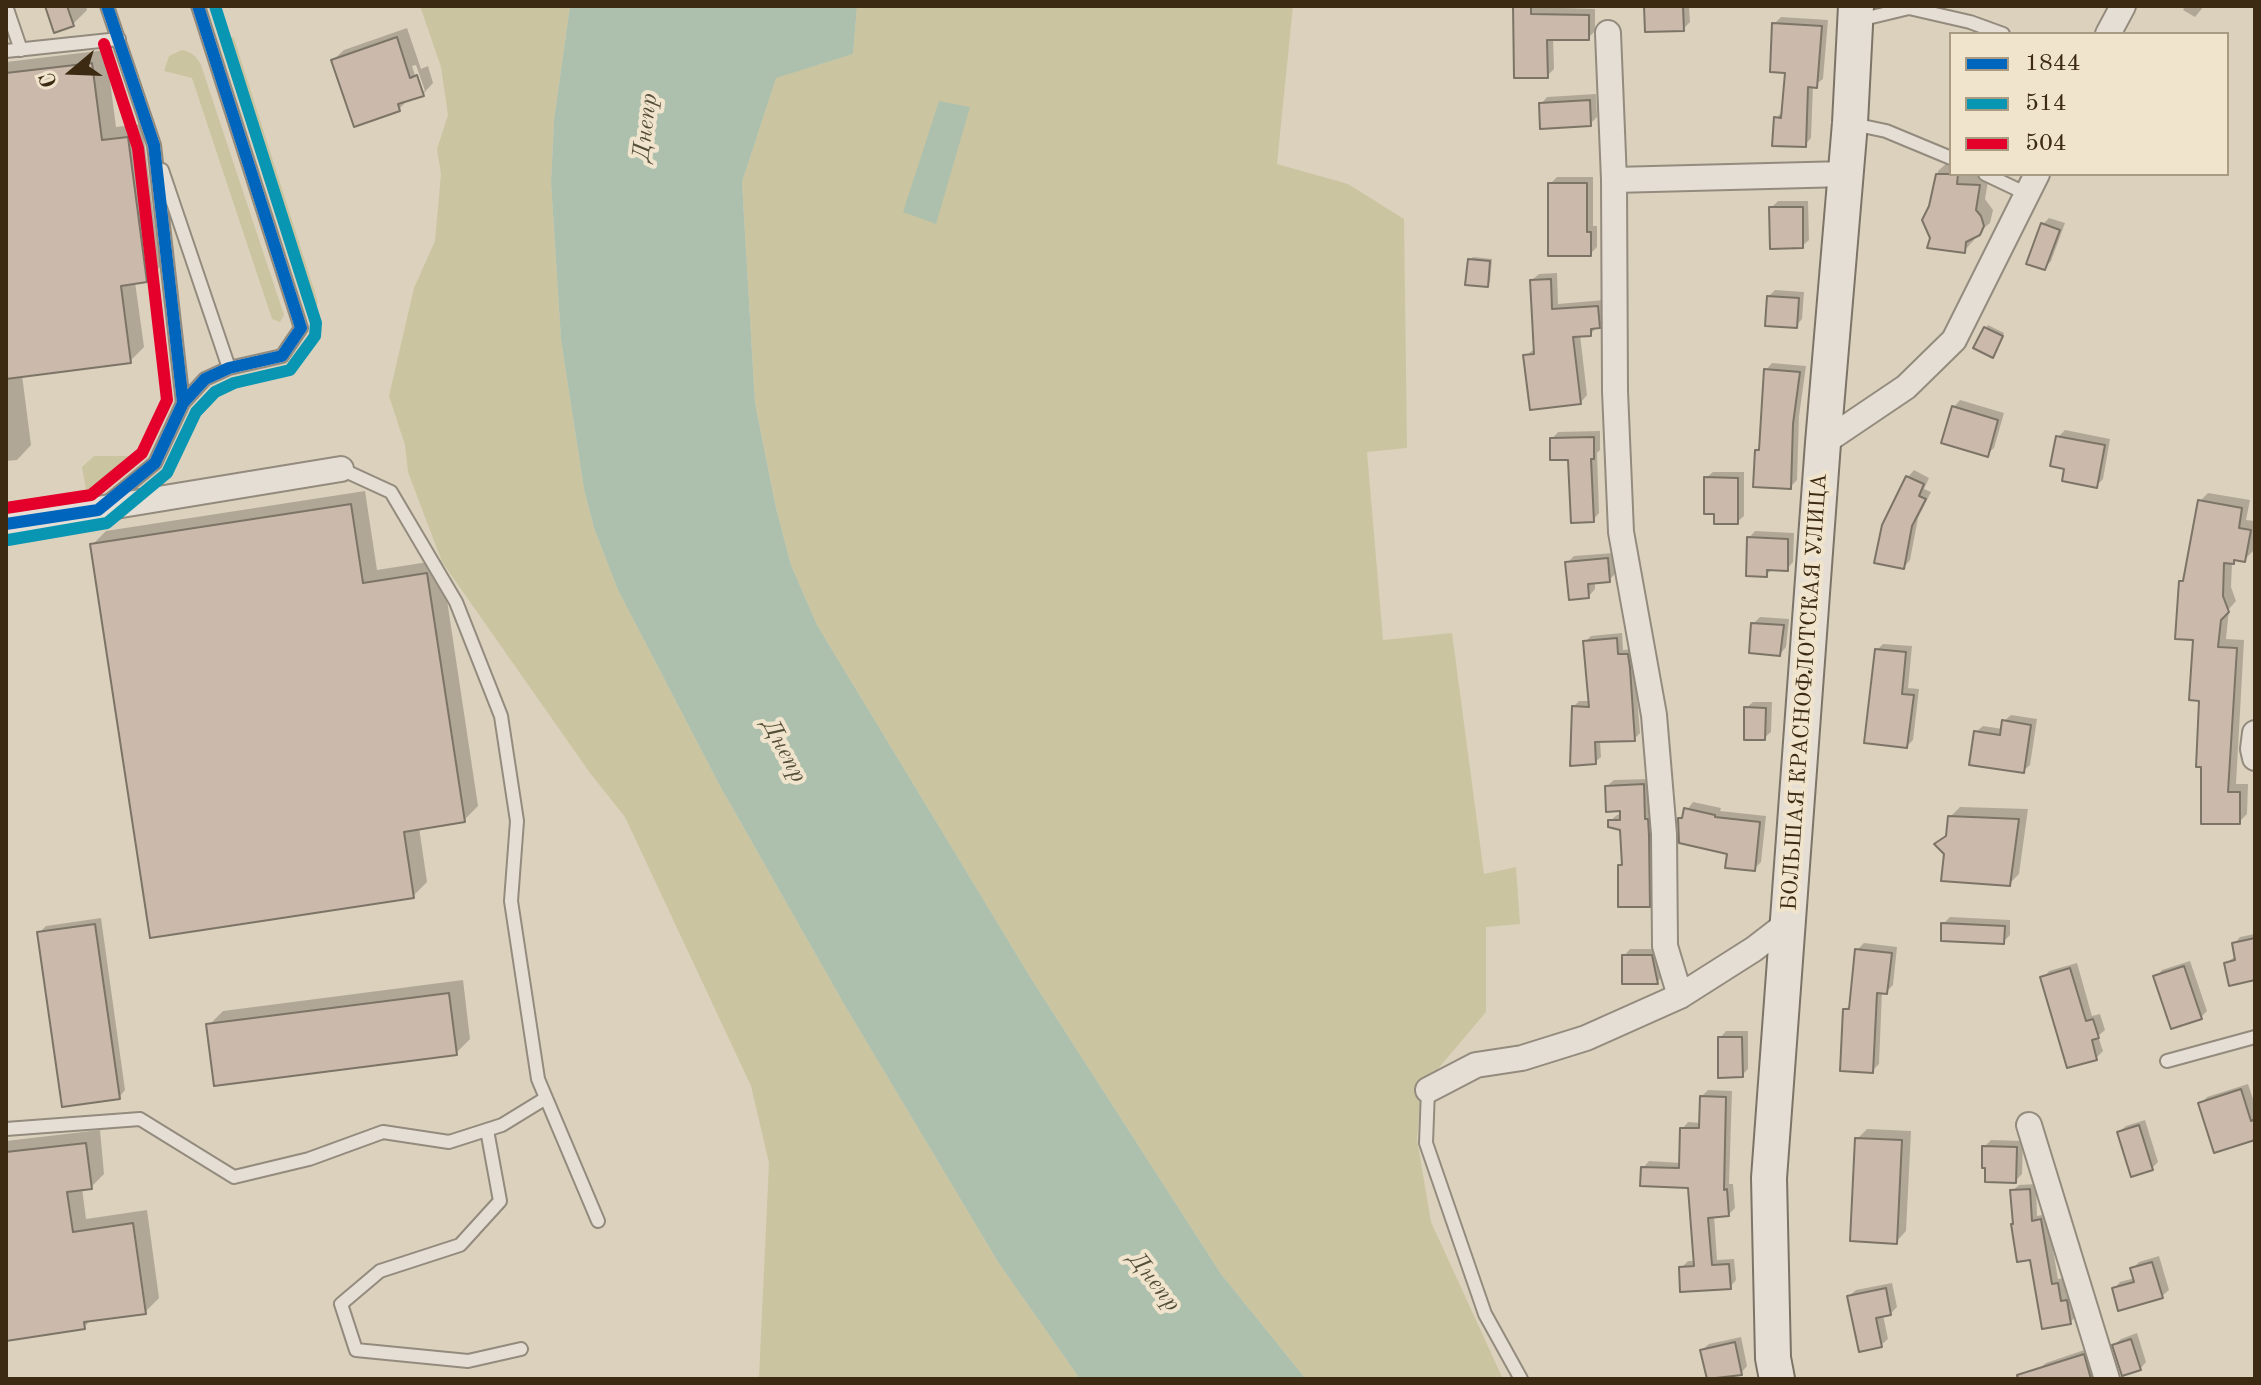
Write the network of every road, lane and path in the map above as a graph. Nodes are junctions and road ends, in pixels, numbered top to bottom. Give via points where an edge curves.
1 (6, 6) edge
2 (107, 6) edge
3 (198, 6) edge
4 (2123, 6) edge
5 (1856, 14) edge
6 (1998, 32) edge
7 (2109, 32) edge
8 (1608, 33) dead end
9 (119, 39) junction
10 (21, 50) junction
11 (6, 51) edge
12 (1850, 123) junction
13 (154, 145) junction
14 (1949, 157) edge
15 (1846, 174) junction
16 (1994, 176) edge
17 (1614, 180) junction
18 (2032, 184) edge
19 (229, 368) junction
20 (183, 403) junction
21 (1823, 443) junction
22 (341, 469) joint
23 (98, 510) junction
24 (6, 524) edge
25 (2255, 733) edge
26 (2255, 758) edge
27 (1789, 922) junction
28 (1680, 996) junction
29 (2255, 1037) edge
30 (2167, 1061) dead end
31 (1428, 1090) joint
32 (546, 1098) junction
33 (2029, 1125) dead end
34 (6, 1129) edge
35 (487, 1130) junction
36 (598, 1221) dead end
37 (521, 1349) dead end
38 (1521, 1379) edge
39 (1777, 1379) edge
40 (2107, 1379) edge

1 - 10 lane
2 - 9 lane
3 - 19 lane via 301,328 282,356
4 - 7 street
5 - 6 lane via 1909,8
5 - 12 main road, БОЛЬШАЯ КРАСНОФЛОТСКАЯ УЛИЦА
8 - 17 street
9 - 10 lane
9 - 13 lane
10 - 11 lane
12 - 14 lane via 1886,131
12 - 15 main road, БОЛЬШАЯ КРАСНОФЛОТСКАЯ УЛИЦА
13 - 19 lane
13 - 20 lane
15 - 17 street
15 - 21 main road, БОЛЬШАЯ КРАСНОФЛОТСКАЯ УЛИЦА
16 - 18 lane
17 - 28 street via 1621,532 1654,715 1664,834 1665,946
18 - 21 street via 1954,340 1906,387
19 - 20 lane via 205,379
20 - 23 lane via 155,463
21 - 27 main road, БОЛЬШАЯ КРАСНОФЛОТСКАЯ УЛИЦА
22 - 23 street
22 - 32 lane via 391,492 456,602 501,716 517,821 511,901 538,1079
23 - 24 street
25 - 26 street
27 - 28 street
27 - 39 main road, БОЛЬШАЯ КРАСНОФЛОТСКАЯ УЛИЦА via 1769,1178
28 - 31 street via 1586,1038 1522,1058 1476,1065
29 - 30 lane
31 - 38 lane via 1426,1143 1485,1314
32 - 35 lane
32 - 36 lane
33 - 40 street
34 - 35 lane via 140,1119 234,1177 309,1159 383,1132 449,1142
35 - 37 lane via 500,1201 460,1245 380,1271 341,1304 356,1350 468,1361

